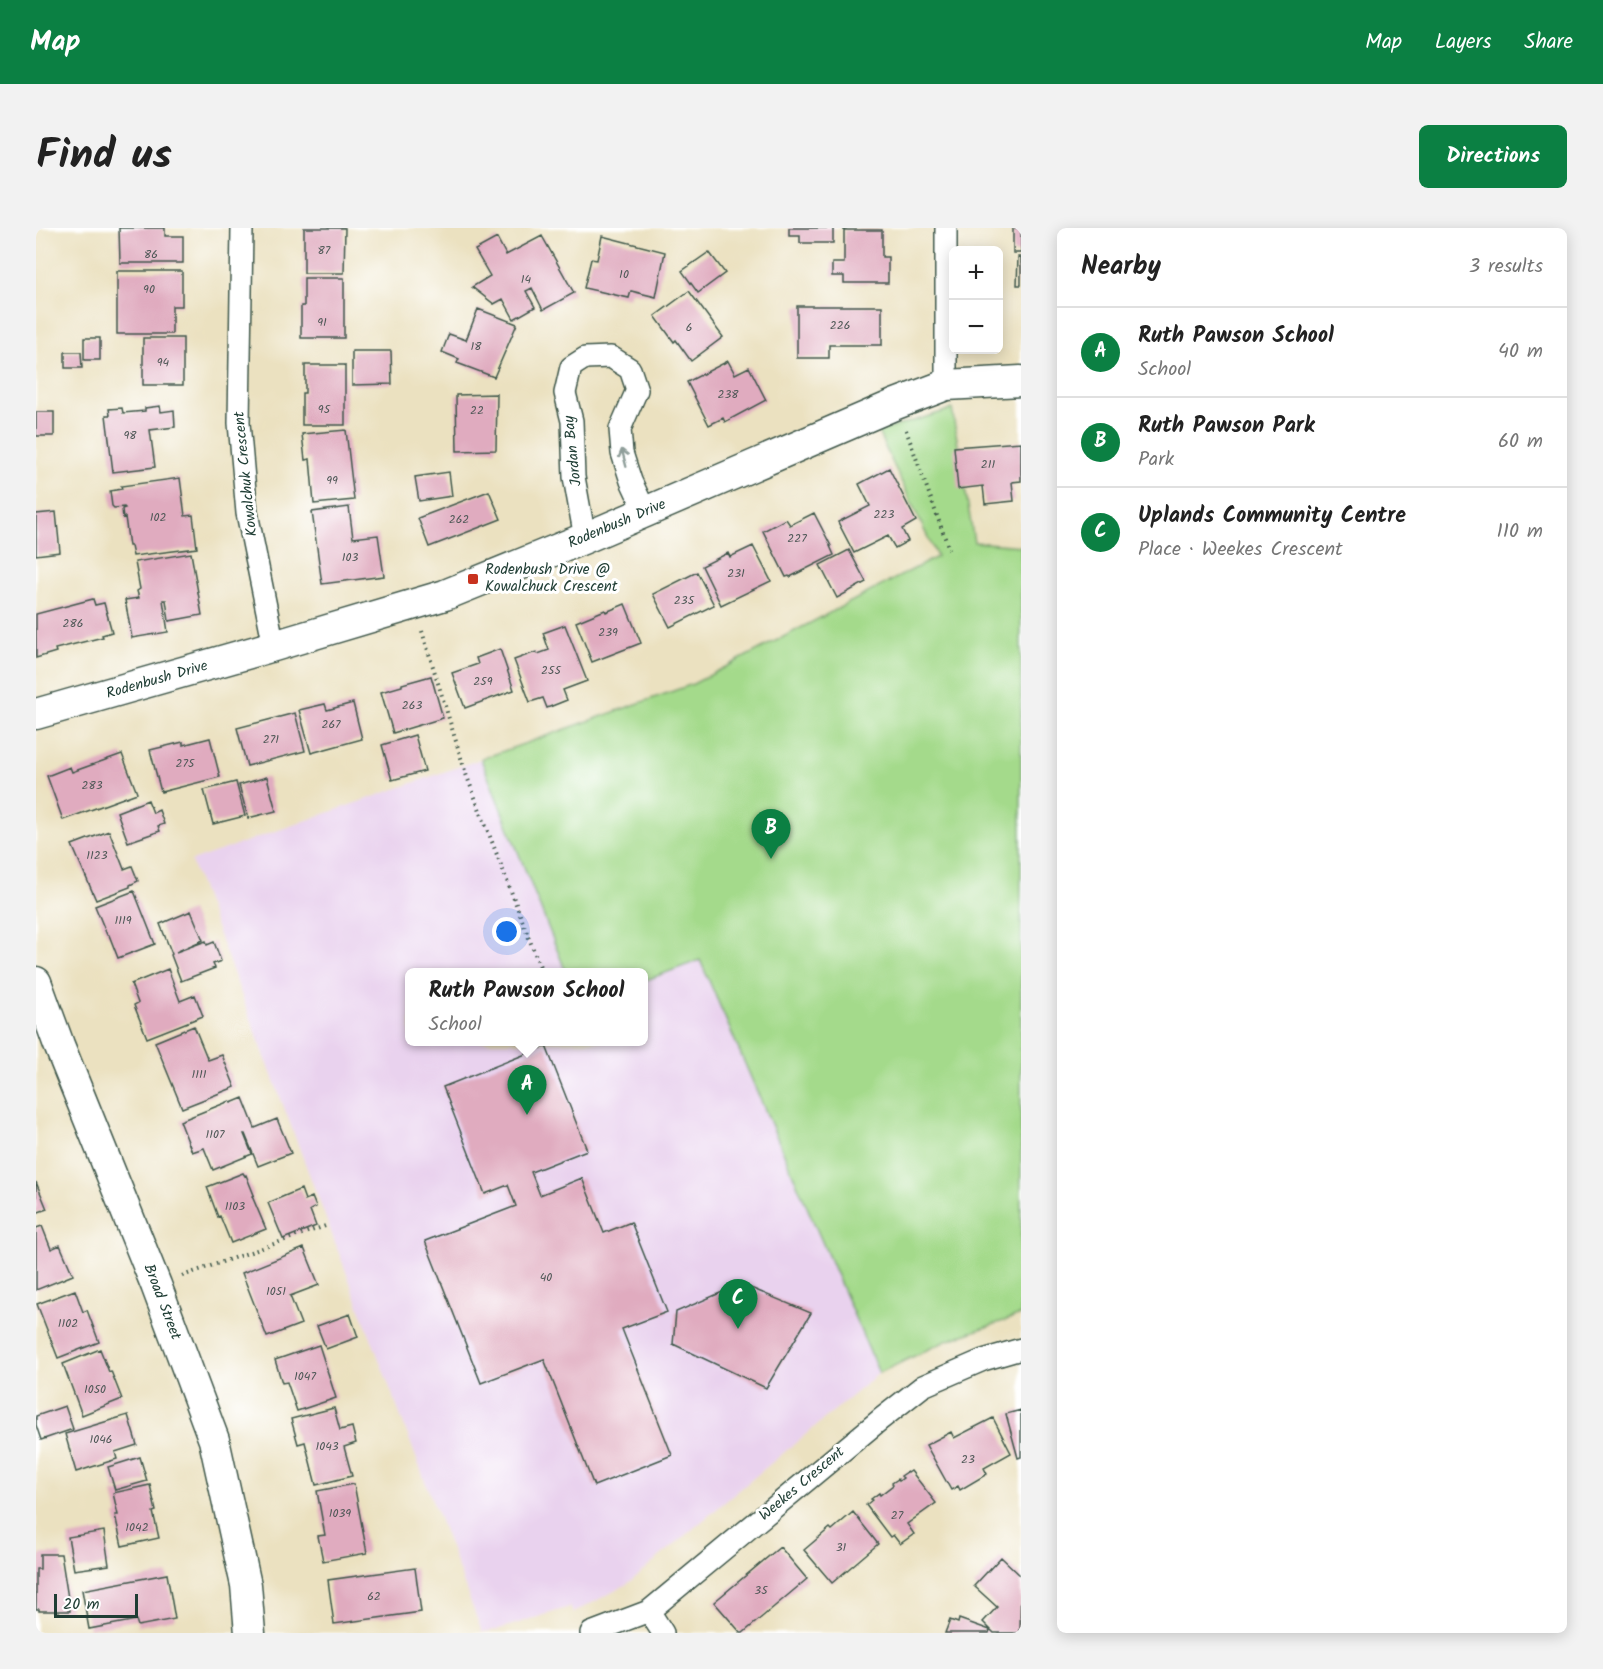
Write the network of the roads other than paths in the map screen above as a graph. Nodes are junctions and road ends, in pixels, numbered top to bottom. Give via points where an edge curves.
1 (242, 228) edge
2 (946, 228) edge
3 (1021, 381) edge
4 (946, 385) junction
5 (646, 513) junction
6 (585, 538) junction
7 (274, 646) junction
8 (36, 714) edge
9 (36, 982) edge
10 (1021, 1349) edge
11 (649, 1611) junction
12 (250, 1633) edge
13 (591, 1633) edge
14 (663, 1633) edge

1 - 7 street, Kowalchuk Crescent via 238,423 247,513
2 - 4 street
3 - 4 street, Rodenbush Drive
4 - 5 street, Rodenbush Drive
5 - 6 street, Rodenbush Drive
5 -> 6 street, Jordan Bay via 622,453 620,429 637,390 630,369 611,357 585,358 571,367 565,393 572,421 574,477
6 - 7 street, Rodenbush Drive via 445,595
7 - 8 street, Rodenbush Drive
9 - 12 street, Broad Street via 214,1440 246,1585
10 - 11 street, Weekes Crescent via 983,1360 923,1386
11 - 13 street, Weekes Crescent
11 - 14 street

